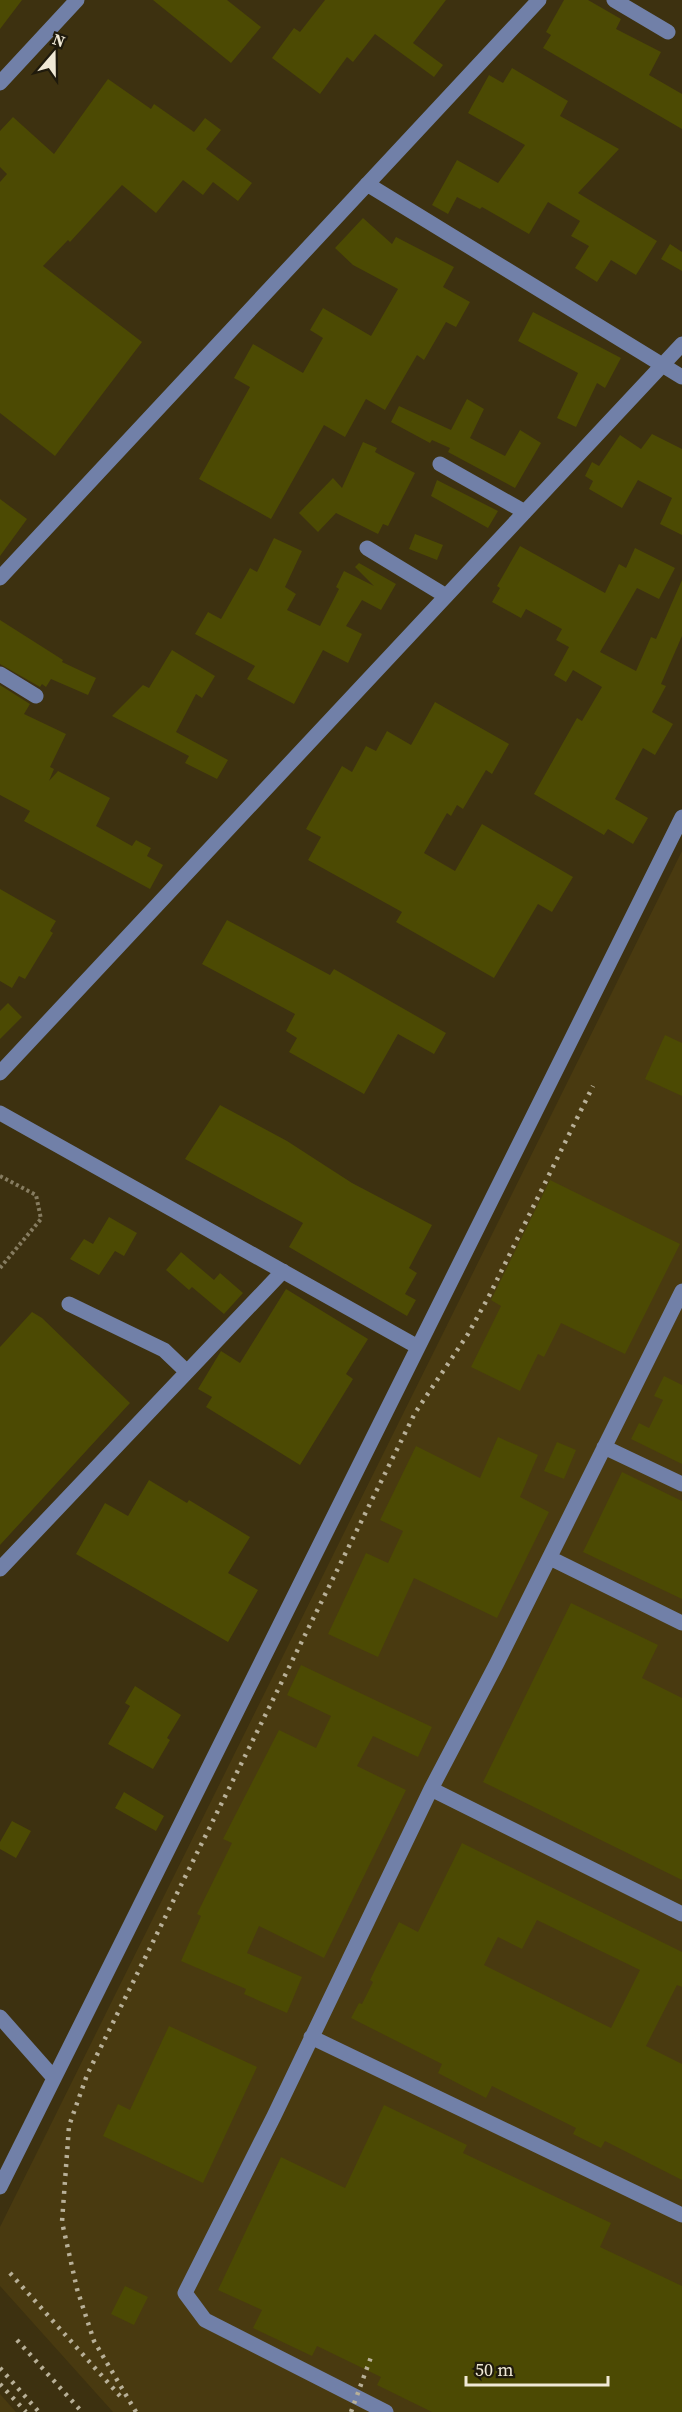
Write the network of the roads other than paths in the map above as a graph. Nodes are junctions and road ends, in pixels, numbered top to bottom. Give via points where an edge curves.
1 (77, 0) edge
2 (539, 0) edge
3 (614, 0) edge
4 (668, 32) dead end
5 (0, 83) edge
6 (367, 184) junction
7 (682, 344) edge
8 (662, 365) junction
9 (682, 378) edge
10 (440, 464) dead end
11 (525, 512) junction
12 (367, 548) dead end
13 (0, 578) edge
14 (446, 596) junction
15 (0, 674) edge
16 (36, 696) dead end
17 (682, 818) edge
18 (0, 1073) edge
19 (0, 1113) edge
20 (282, 1271) junction
21 (682, 1291) edge
22 (69, 1304) dead end
23 (418, 1347) junction
24 (187, 1372) junction
25 (604, 1447) junction
26 (682, 1484) edge
27 (550, 1558) junction
28 (0, 1569) edge
29 (682, 1623) edge
30 (431, 1789) junction
31 (682, 1914) edge
32 (0, 2017) edge
33 (311, 2037) junction
34 (54, 2078) junction
35 (0, 2187) edge
36 (682, 2215) edge
37 (387, 2412) edge

1 - 5 street
2 - 6 street
3 - 4 street
6 - 8 street
6 - 13 street
7 - 8 street
8 - 9 street
8 - 11 street
10 - 11 street
11 - 14 street
12 - 14 street
14 - 18 street
15 - 16 street
17 - 23 street
19 - 20 street
20 - 23 street
20 - 24 street
21 - 25 street
22 - 24 street via 164,1350
23 - 34 street
24 - 28 street
25 - 26 street
25 - 27 street
27 - 29 street
27 - 30 street
30 - 31 street
30 - 33 street
32 - 34 street
33 - 36 street
33 - 37 street via 185,2293 205,2320
34 - 35 street

